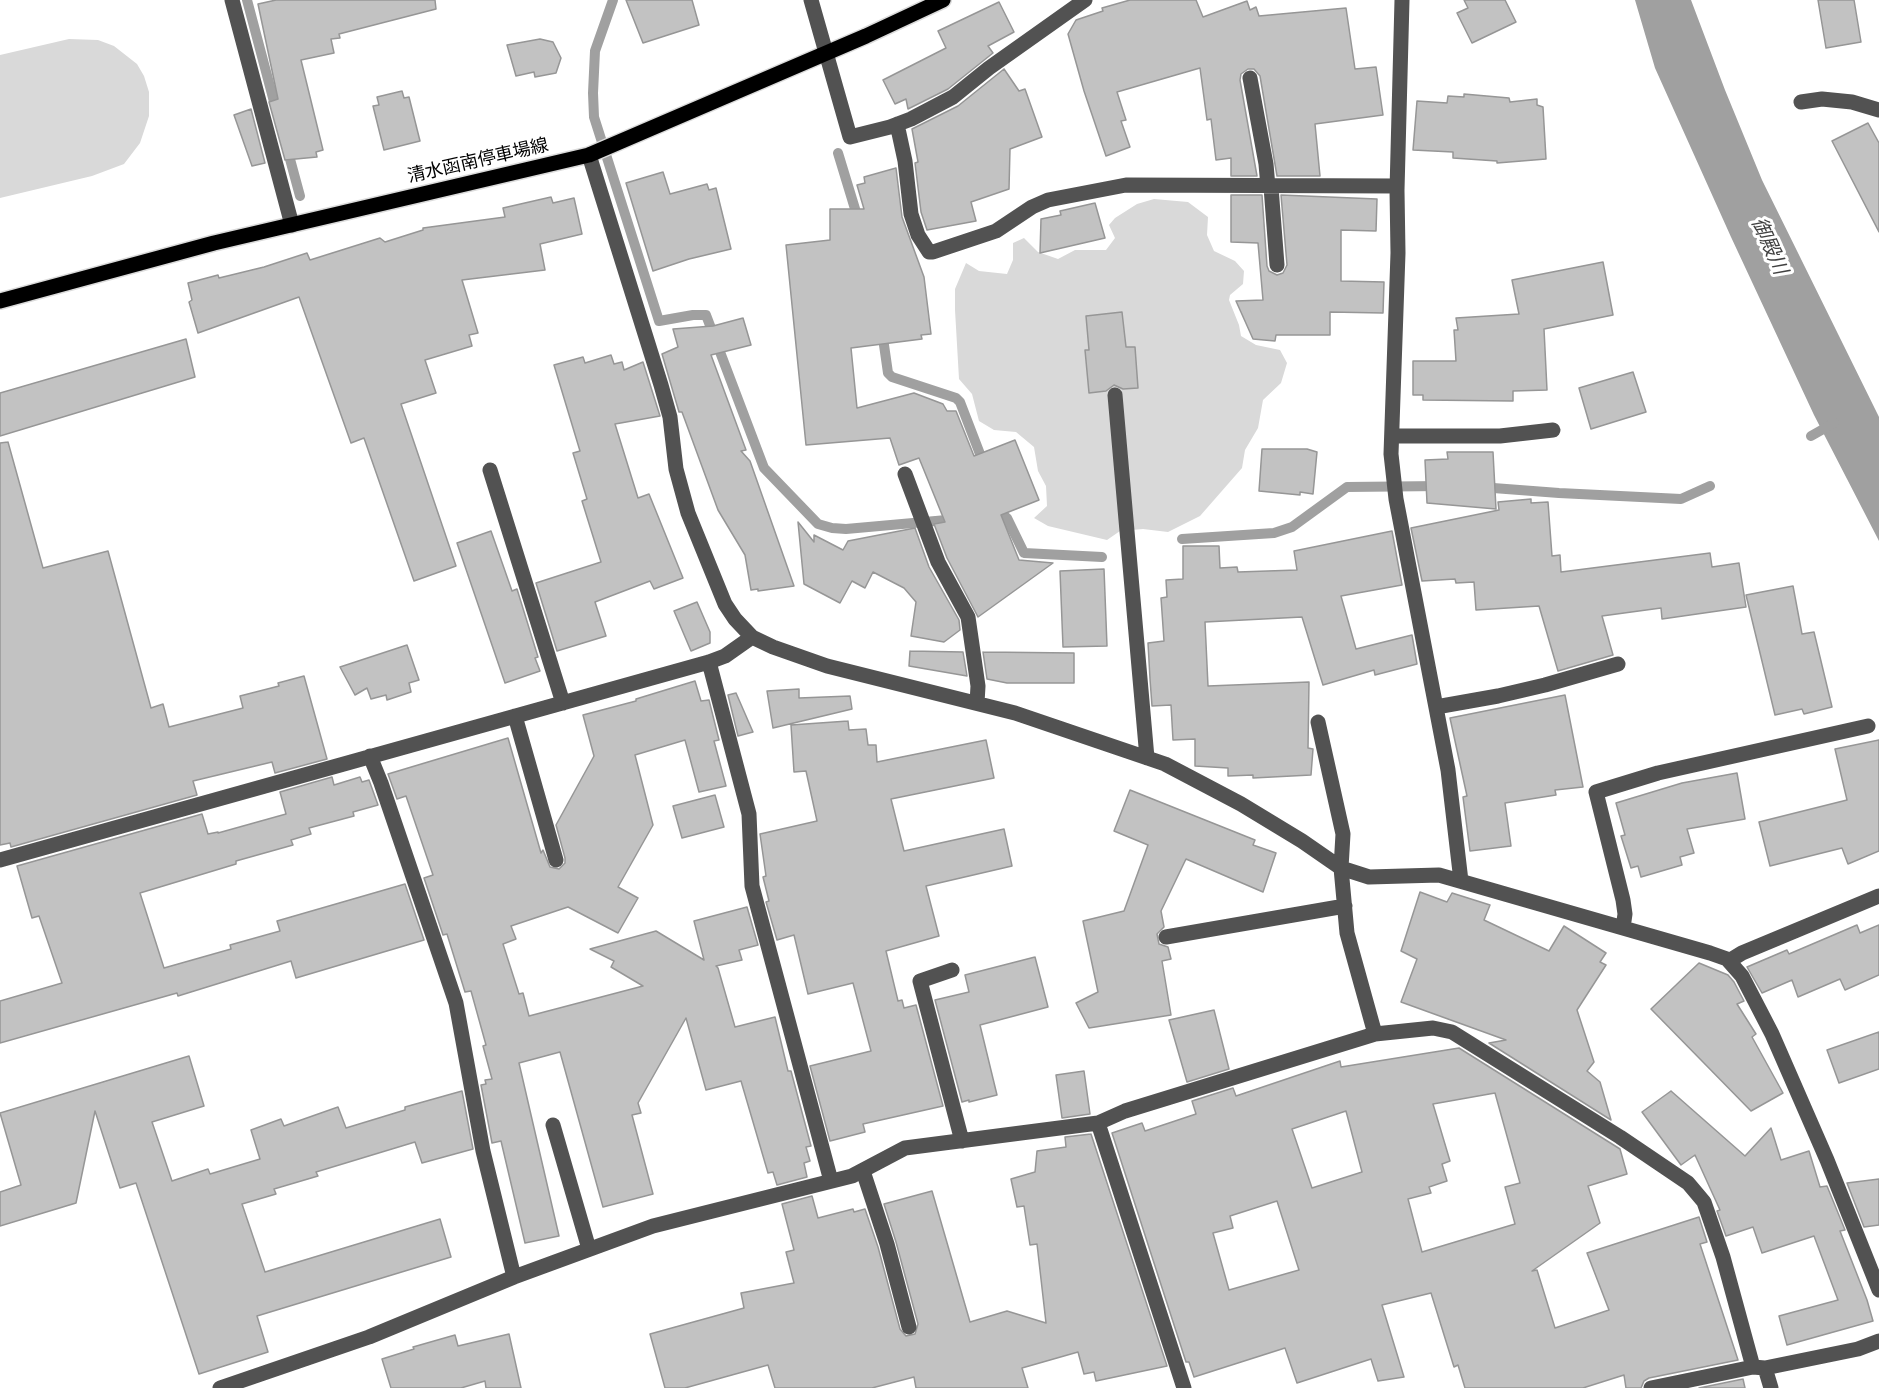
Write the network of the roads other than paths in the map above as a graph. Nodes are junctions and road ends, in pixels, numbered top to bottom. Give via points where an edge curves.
1 (232, 0) edge
2 (811, 0) edge
3 (944, 0) edge
4 (1085, 0) edge
5 (1402, 0) edge
6 (827, 53) junction
7 (1250, 78) dead end
8 (1801, 102) dead end
9 (1879, 110) edge
10 (897, 124) junction
11 (589, 155) junction
12 (1397, 186) junction
13 (1269, 187) junction
14 (292, 225) junction
15 (1276, 265) dead end
16 (0, 301) edge
17 (1115, 395) dead end
18 (1553, 430) dead end
19 (1392, 436) junction
20 (490, 470) dead end
21 (905, 474) dead end
22 (752, 637) junction
23 (709, 662) junction
24 (1618, 664) dead end
25 (564, 703) junction
26 (977, 703) junction
27 (1437, 707) junction
28 (515, 716) junction
29 (1318, 722) dead end
30 (1868, 726) dead end
31 (370, 756) junction
32 (1147, 758) junction
33 (0, 860) edge
34 (556, 860) dead end
35 (1341, 868) junction
36 (1461, 881) junction
37 (1878, 901) edge
38 (1345, 906) junction
39 (1623, 928) junction
40 (1166, 937) dead end
41 (1729, 961) junction
42 (952, 970) dead end
43 (1375, 1034) junction
44 (1098, 1123) junction
45 (553, 1125) dead end
46 (962, 1141) junction
47 (863, 1171) junction
48 (831, 1181) junction
49 (589, 1249) junction
50 (514, 1277) junction
51 (1879, 1290) edge
52 (909, 1327) dead end
53 (1879, 1341) edge
54 (1759, 1368) junction
55 (220, 1388) edge
56 (1184, 1388) edge
57 (1651, 1388) edge
58 (1771, 1388) edge

1 - 14 street
2 - 6 street
3 - 6 main road, 清水函南停車場線
4 - 10 street via 953,97
5 - 12 street
6 - 10 street via 850,136
6 - 11 main road, 清水函南停車場線
7 - 13 street
8 - 9 street via 1852,102
10 - 13 street via 912,214 918,235 929,252 996,231 1048,200 1077,194 1135,185
11 - 14 main road, 清水函南停車場線
11 - 22 street via 670,417 676,469 688,513 725,604
12 - 13 street
12 - 19 street
13 - 15 street
14 - 16 main road, 清水函南停車場線
17 - 32 street
18 - 19 street via 1500,436
19 - 27 street via 1396,499
20 - 25 street
21 - 26 street via 944,577 968,617
22 - 23 street
22 - 26 street via 827,666
23 - 25 street
23 - 48 street via 749,814 754,895
24 - 27 street via 1522,691
25 - 28 street
26 - 32 street
27 - 36 street
28 - 31 street
28 - 34 street
29 - 35 street via 1343,834
30 - 39 street via 1658,772 1596,792 1623,900
31 - 33 street
31 - 50 street via 456,1003 483,1151
32 - 35 street via 1241,804
35 - 36 street via 1369,877 1439,875
35 - 38 street
36 - 39 street
37 - 41 street
38 - 40 street
38 - 43 street via 1347,933
39 - 41 street
41 - 51 street via 1742,976 1772,1034
42 - 46 street via 920,981
43 - 44 street via 1125,1111
43 - 54 street via 1433,1028 1452,1032 1688,1183 1704,1202
44 - 46 street
44 - 56 street
45 - 49 street
46 - 47 street via 905,1148
47 - 48 street
47 - 52 street
48 - 49 street via 652,1226
49 - 50 street
50 - 55 street via 369,1336
53 - 54 street via 1858,1349
54 - 57 street
54 - 58 street

